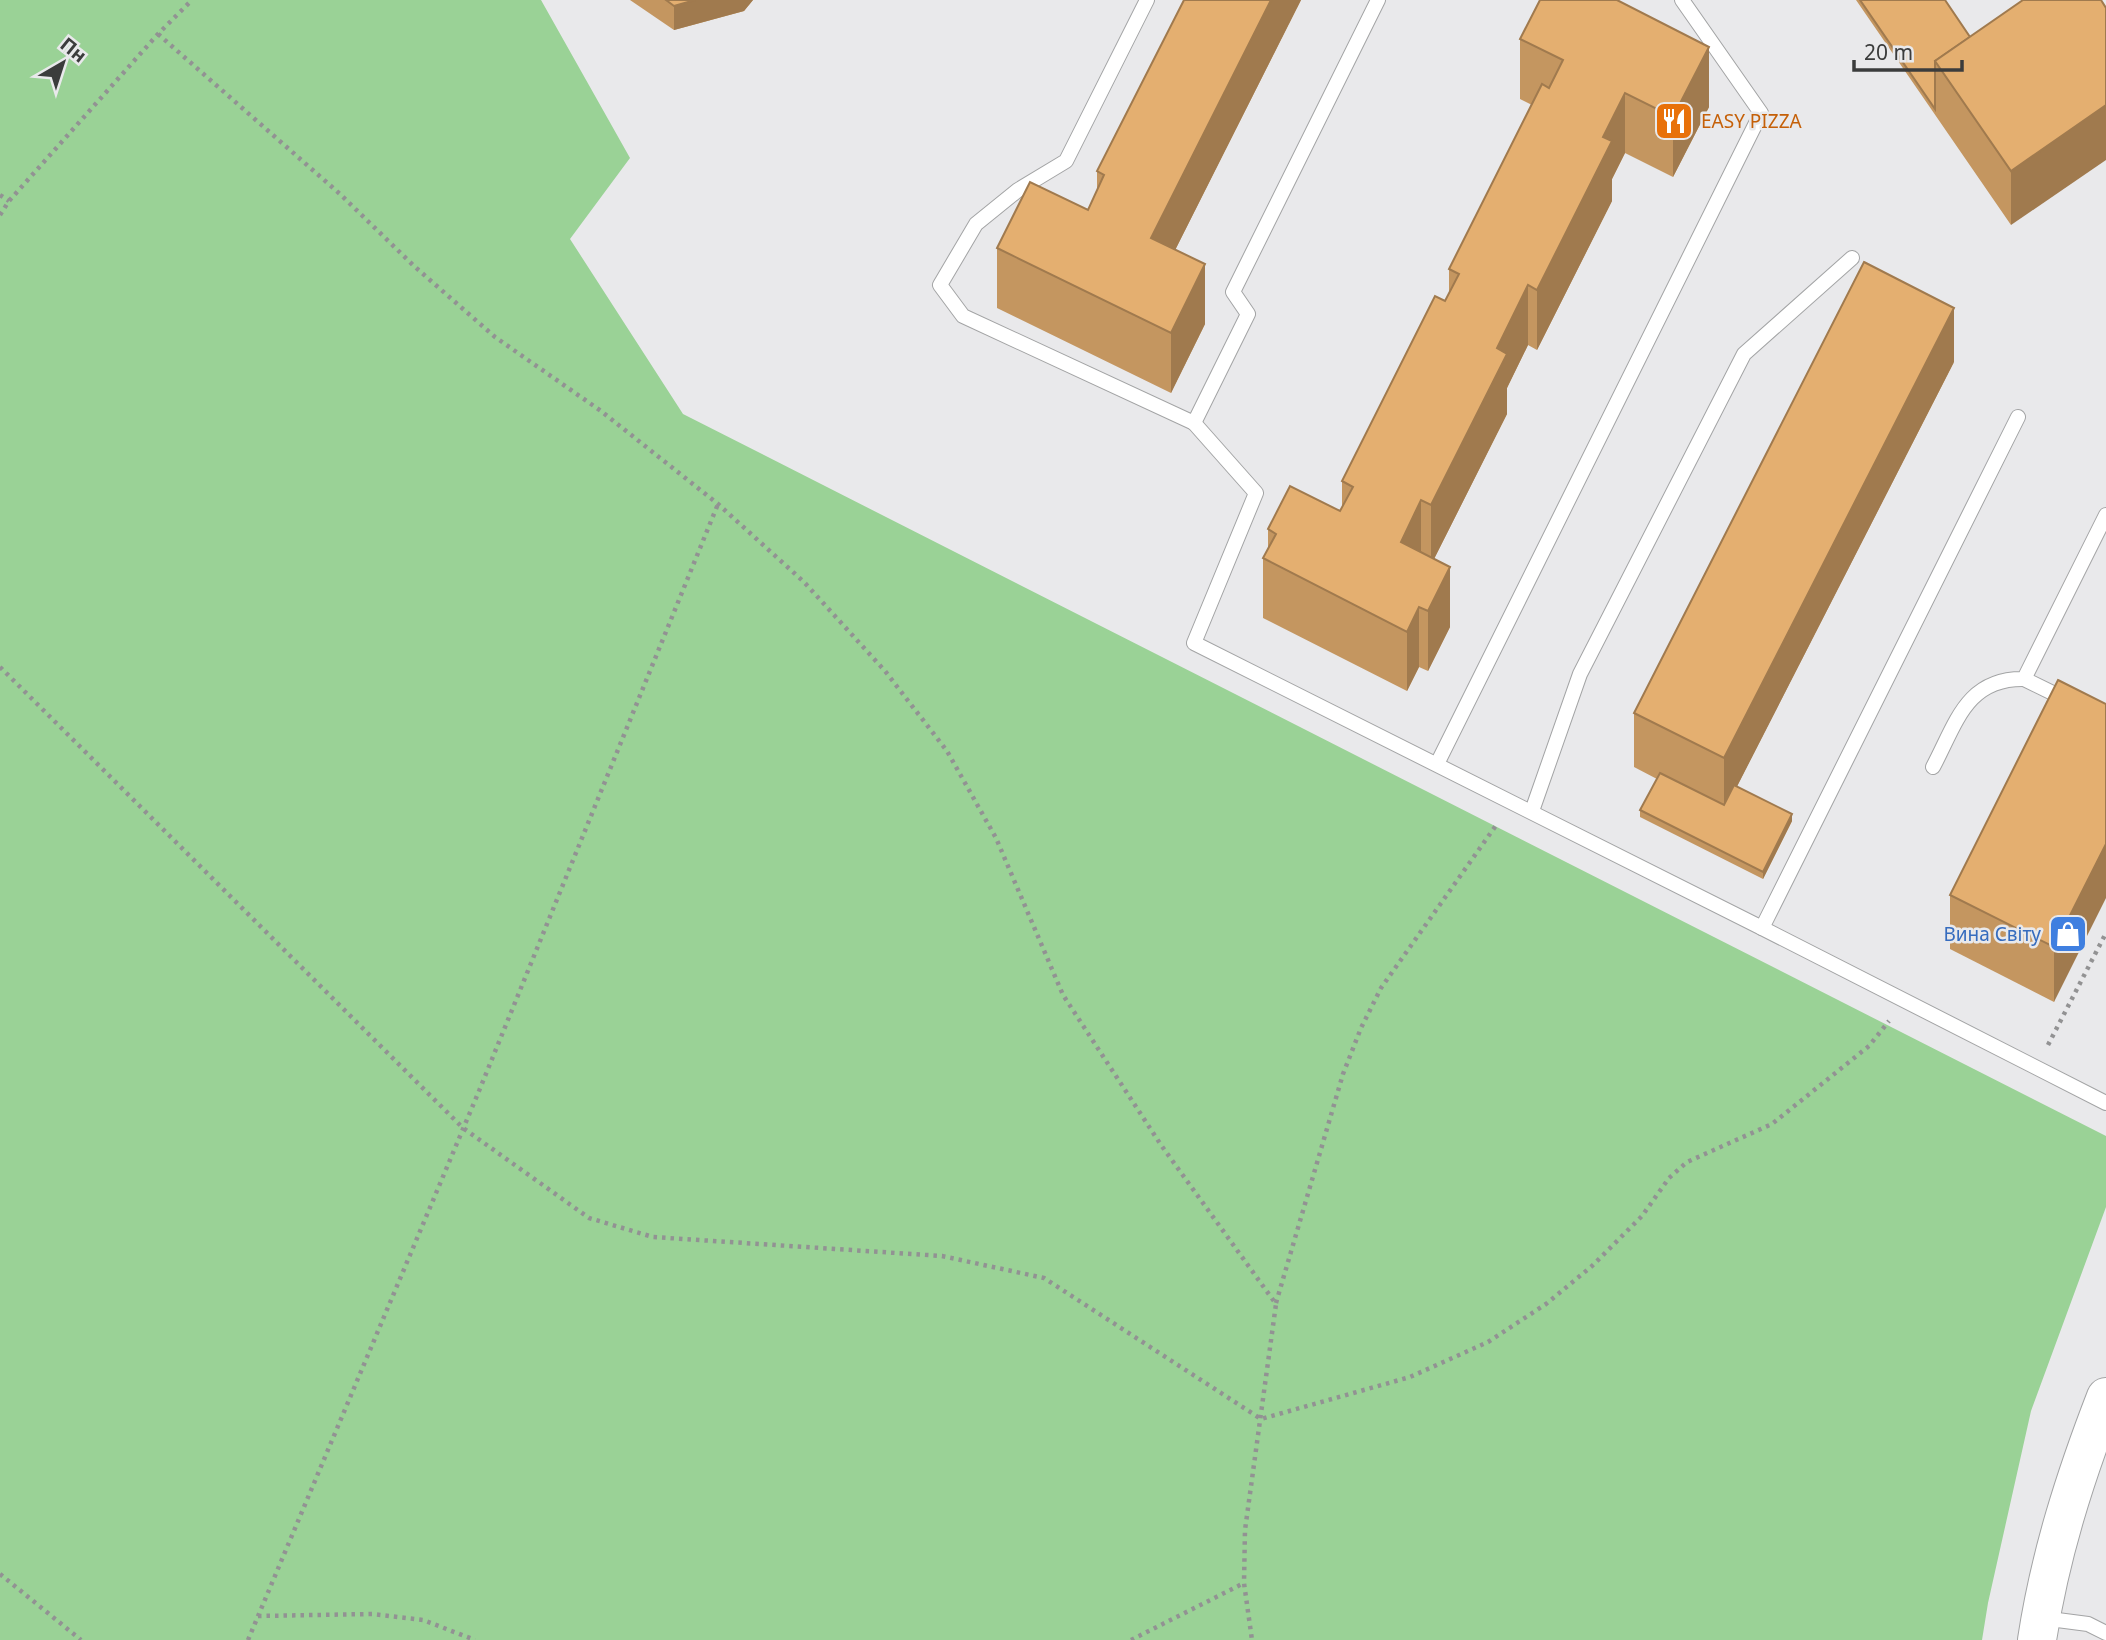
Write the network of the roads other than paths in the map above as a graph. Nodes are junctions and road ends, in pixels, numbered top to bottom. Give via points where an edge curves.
1 (1147, 0) edge
2 (1378, 0) edge
3 (1682, 0) edge
4 (1852, 258) dead end
5 (2018, 417) dead end
6 (1194, 424) junction
7 (2106, 515) edge
8 (2024, 679) junction
9 (2083, 708) edge
10 (1437, 764) junction
11 (1933, 768) dead end
12 (1532, 811) junction
13 (1762, 928) junction
14 (2106, 1103) edge
15 (2106, 1397) edge
16 (2039, 1629) edge
17 (2106, 1633) edge

1 - 6 lane via 1066,161 975,224 940,285 963,316
2 - 6 lane via 1233,292 1248,314
3 - 10 lane via 1761,113
4 - 12 lane via 1744,354 1580,674
5 - 13 lane
6 - 10 lane via 1256,493 1194,643
7 - 8 lane
8 - 9 lane
8 - 11 lane via 2008,678 1987,686 1969,700
10 - 12 lane
12 - 13 lane
13 - 14 lane
15 - 16 main road via 2059,1530
16 - 17 lane via 2088,1624

